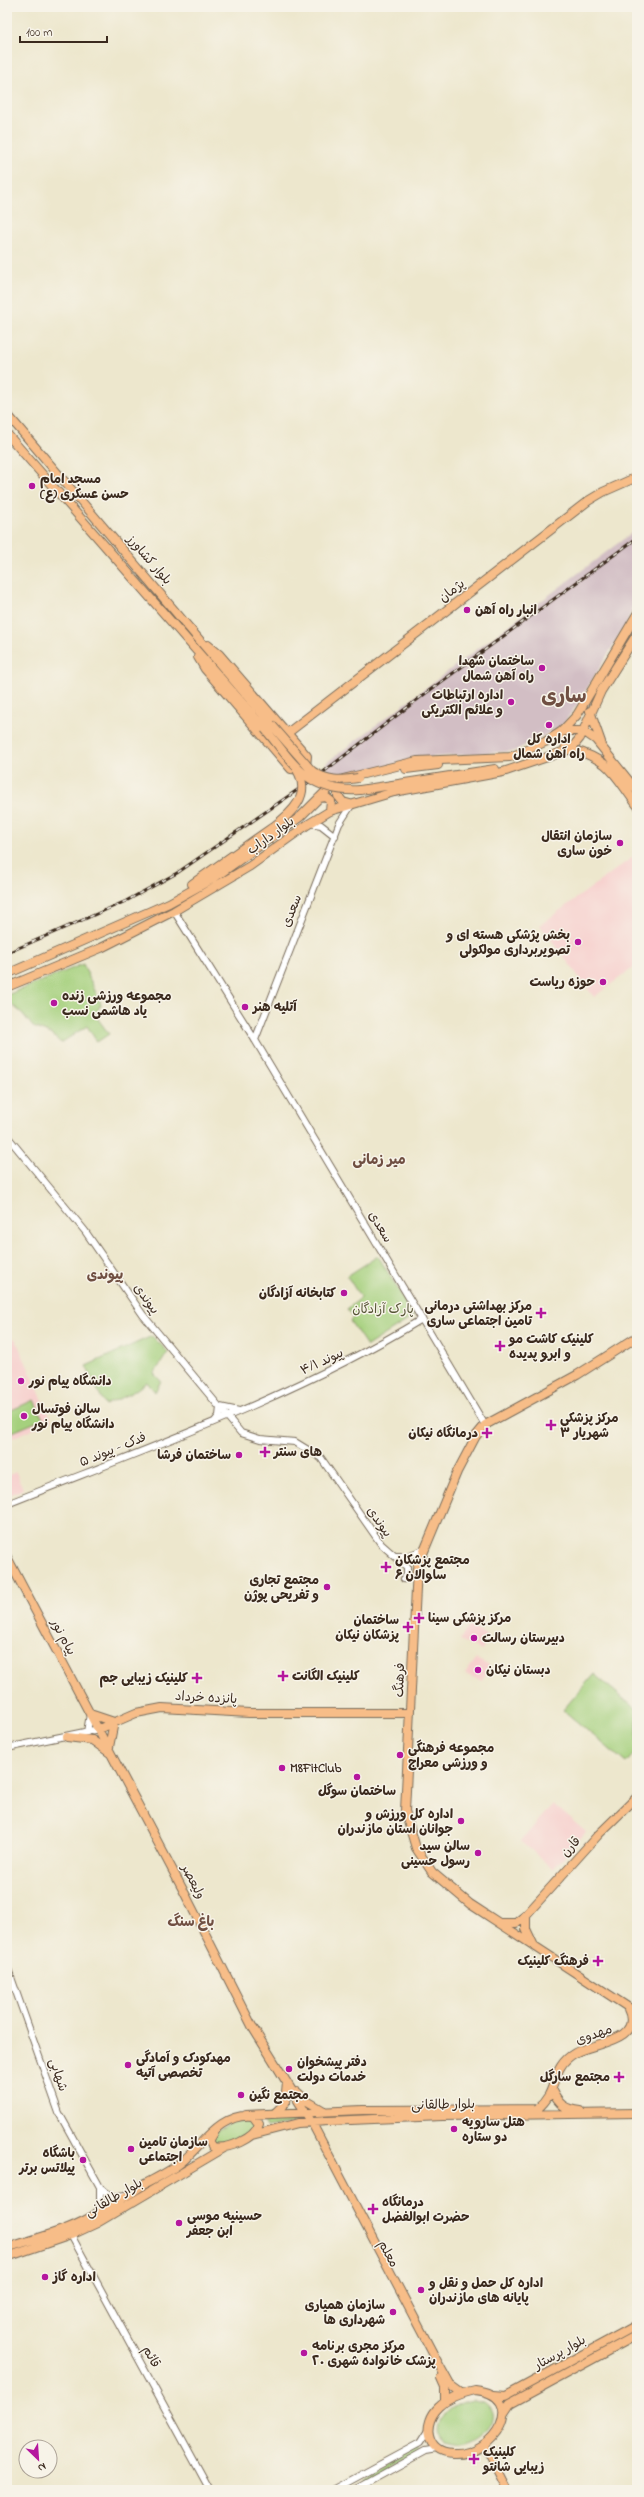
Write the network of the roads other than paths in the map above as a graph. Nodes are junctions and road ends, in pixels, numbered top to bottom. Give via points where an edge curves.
1 (7, 414) edge
2 (20, 429) junction
3 (8, 438) edge
4 (637, 477) edge
5 (94, 515) junction
6 (85, 523) junction
7 (637, 614) edge
8 (637, 634) edge
9 (201, 639) junction
10 (192, 647) junction
11 (590, 711) junction
12 (268, 726) junction
13 (562, 731) junction
14 (582, 731) junction
15 (287, 734) junction
16 (555, 737) junction
17 (272, 745) junction
18 (603, 747) junction
19 (568, 750) junction
20 (510, 757) junction
21 (293, 762) junction
22 (513, 769) junction
23 (339, 781) junction
24 (637, 791) edge
25 (319, 798) junction
26 (352, 803) junction
27 (637, 805) edge
28 (330, 811) junction
29 (310, 823) junction
30 (335, 836) junction
31 (174, 911) junction
32 (115, 926) junction
33 (95, 934) junction
34 (64, 947) junction
35 (101, 948) junction
36 (72, 960) junction
37 (7, 974) edge
38 (7, 987) edge
39 (255, 1040) junction
40 (7, 1136) edge
41 (422, 1319) junction
42 (637, 1337) edge
43 (220, 1408) junction
44 (239, 1411) junction
45 (228, 1416) junction
46 (213, 1422) junction
47 (485, 1425) junction
48 (236, 1427) junction
49 (7, 1504) edge
50 (423, 1550) junction
51 (391, 1555) junction
52 (7, 1556) edge
53 (404, 1578) dead end
54 (410, 1713) junction
55 (90, 1714) junction
56 (114, 1722) junction
57 (99, 1729) junction
58 (87, 1732) junction
59 (67, 1737) junction
60 (109, 1747) junction
61 (7, 1748) edge
62 (113, 1755) junction
63 (637, 1797) edge
64 (526, 1915) junction
65 (498, 1922) junction
66 (536, 1950) junction
67 (7, 1966) edge
68 (624, 2004) junction
69 (637, 2013) edge
70 (287, 2083) junction
71 (552, 2091) junction
72 (325, 2112) junction
73 (275, 2113) junction
74 (596, 2113) junction
75 (637, 2113) edge
76 (306, 2114) junction
77 (246, 2115) junction
78 (328, 2121) junction
79 (312, 2123) junction
80 (298, 2124) junction
81 (217, 2128) junction
82 (252, 2135) junction
83 (322, 2143) junction
84 (227, 2147) junction
85 (189, 2154) junction
86 (201, 2161) junction
87 (100, 2187) junction
88 (131, 2193) junction
89 (93, 2215) junction
90 (71, 2235) junction
91 (7, 2248) edge
92 (7, 2257) edge
93 (637, 2325) edge
94 (637, 2335) edge
95 (572, 2360) junction
96 (576, 2368) junction
97 (461, 2394) junction
98 (494, 2395) junction
99 (445, 2402) junction
100 (504, 2413) junction
101 (427, 2432) junction
102 (485, 2446) junction
103 (437, 2449) junction
104 (210, 2490) edge
105 (333, 2490) edge
106 (354, 2490) edge
107 (508, 2490) edge

1 - 2 main road, بلوار کشاورز
2 - 3 main road
2 - 5 main road, بلوار کشاورز
3 - 6 main road, بلوار کشاورز
4 - 15 main road, پژمان via 588,501
5 - 6 main road
5 - 9 main road, بلوار کشاورز
6 - 10 main road, بلوار کشاورز
7 - 13 main road, بلوار داراب via 577,715
8 - 11 main road
9 - 12 main road, بلوار کشاورز
9 - 15 main road via 219,654
10 - 12 main road, بلوار کشاورز
10 - 17 main road via 205,669
11 - 14 main road
11 - 18 main road
12 - 20 main road, bridge via 312,772 321,777 345,781 418,767
12 - 21 main road, bridge
13 - 14 main road
13 - 16 main road, بلوار داراب
14 - 18 main road
14 - 19 main road
15 - 17 main road, پژمان
15 - 17 main road via 307,756 308,762 301,770 291,769
16 - 19 main road via 565,740
16 - 20 main road, بلوار داراب
18 - 24 main road
19 - 22 main road, بلوار داراب
19 - 27 main road via 605,762
20 - 23 main road, بلوار داراب via 417,761
21 - 22 main road, bridge via 317,784 327,788 360,790 483,770
21 - 32 main road, bridge via 302,778 301,798 293,812 196,882
22 - 26 main road, بلوار داراب via 394,792
23 - 25 main road, بلوار داراب
23 - 26 main road via 336,788 338,796 343,802
25 - 28 main road via 331,801
25 - 32 main road, بلوار داراب via 300,817 214,878 169,903
26 - 28 main road, بلوار داراب
26 - 30 street, سعدی via 342,818
28 - 29 main road, بلوار داراب
29 - 30 street via 321,824
29 - 31 main road, بلوار داراب via 250,866
30 - 39 street, سعدی
31 - 35 main road, بلوار داراب
31 - 39 street, سعدی
32 - 33 main road, بلوار داراب
33 - 34 main road, بلوار داراب
33 - 35 main road via 91,944
34 - 36 main road via 70,947 74,951 75,956
34 - 37 main road, بلوار داراب
35 - 36 main road, بلوار داراب
36 - 38 main road, بلوار داراب
39 - 41 street, سعدی
40 - 43 street, پیوندی via 85,1231 143,1315
41 - 44 street, پیوند ۴/۱ via 373,1349
41 - 47 street, سعدی
42 - 47 main road, فرهنگ via 577,1375
43 - 44 street
43 - 45 street, پیوندی
43 - 46 street via 219,1416
44 - 45 street, پیوند ۴/۱
44 - 48 street via 235,1419
45 - 46 street, فدک - پیوند ۵
45 - 48 street, پیوندی
46 - 49 street, فدک - پیوند ۵
47 - 50 main road, فرهنگ via 476,1436 457,1472
48 - 51 street, پیوندی via 255,1438 295,1442 320,1458
50 - 51 street via 401,1557
50 - 54 main road, فرهنگ via 416,1580
51 - 53 street, پیوندی via 407,1567 407,1575
52 - 55 main road, پیام نور
54 - 56 main road, پانزده خرداد via 249,1712 162,1708 148,1709
54 - 65 main road, فرهنگ via 405,1811 416,1848 432,1872 470,1904
55 - 56 main road
55 - 57 main road, پیام نور
55 - 58 street
56 - 57 main road, پانزده خرداد
56 - 60 main road
57 - 58 street, پانزده خرداد
57 - 60 main road, ولیعصر
58 - 59 street, پانزده خرداد
59 - 61 street, پانزده خرداد
59 - 62 main road, ولیعصر via 92,1740
60 - 62 main road, ولیعصر
62 - 70 main road, ولیعصر via 253,2028
63 - 64 main road, قارن via 599,1834
64 - 65 main road, قارن via 516,1923
64 - 66 main road via 526,1929
65 - 66 main road, فرهنگ
66 - 68 main road, فرهنگ
67 - 87 street, شهابی via 59,2113
68 - 69 main road, فرهنگ
68 - 71 main road, مهدوی via 635,2020 634,2029 628,2037 575,2053 558,2071
70 - 72 main road via 307,2101
70 - 73 main road via 285,2103
70 - 76 main road, ولیعصر
71 - 72 main road, بلوار طالقانی via 548,2100 537,2109
71 - 74 main road via 558,2103 564,2108
72 - 76 main road, بلوار طالقانی
73 - 76 main road, بلوار طالقانی
73 - 77 main road, بلوار طالقانی
74 - 75 main road, بلوار طالقانی
74 - 78 main road, بلوار طالقانی
76 - 79 main road, ولیعصر
77 - 81 main road, بلوار طالقانی via 238,2116
77 - 82 main road via 253,2116 259,2124
78 - 79 main road, بلوار طالقانی
78 - 83 main road via 322,2127
79 - 80 main road, بلوار طالقانی
79 - 83 main road, معلم
80 - 82 main road, بلوار طالقانی
80 - 99 main road, معلم via 306,2127 311,2134 445,2386
81 - 84 main road via 209,2142 210,2145 218,2148
81 - 85 main road, بلوار طالقانی
82 - 84 main road, بلوار طالقانی
83 - 97 main road, معلم via 450,2385
84 - 86 main road, بلوار طالقانی
85 - 86 main road via 198,2149 202,2150 204,2154
85 - 88 main road, بلوار طالقانی via 170,2170
86 - 90 main road, بلوار طالقانی
87 - 88 street via 112,2197
87 - 89 street via 100,2209
88 - 89 main road, بلوار طالقانی
89 - 91 main road, بلوار طالقانی via 68,2228
90 - 92 main road, بلوار طالقانی
90 - 104 street, قائم
93 - 95 main road, بلوار پرستار
94 - 96 main road, بلوار پرستار
95 - 96 main road
95 - 98 main road, بلوار پرستار via 506,2396
96 - 100 main road, بلوار پرستار via 510,2404
97 - 98 main road via 475,2390
97 - 99 main road
98 - 100 main road
99 - 101 main road via 433,2413
100 - 102 main road via 497,2431
101 - 103 main road
101 - 105 street via 420,2443
102 - 103 main road via 456,2454
102 - 107 main road
103 - 106 street via 425,2451

